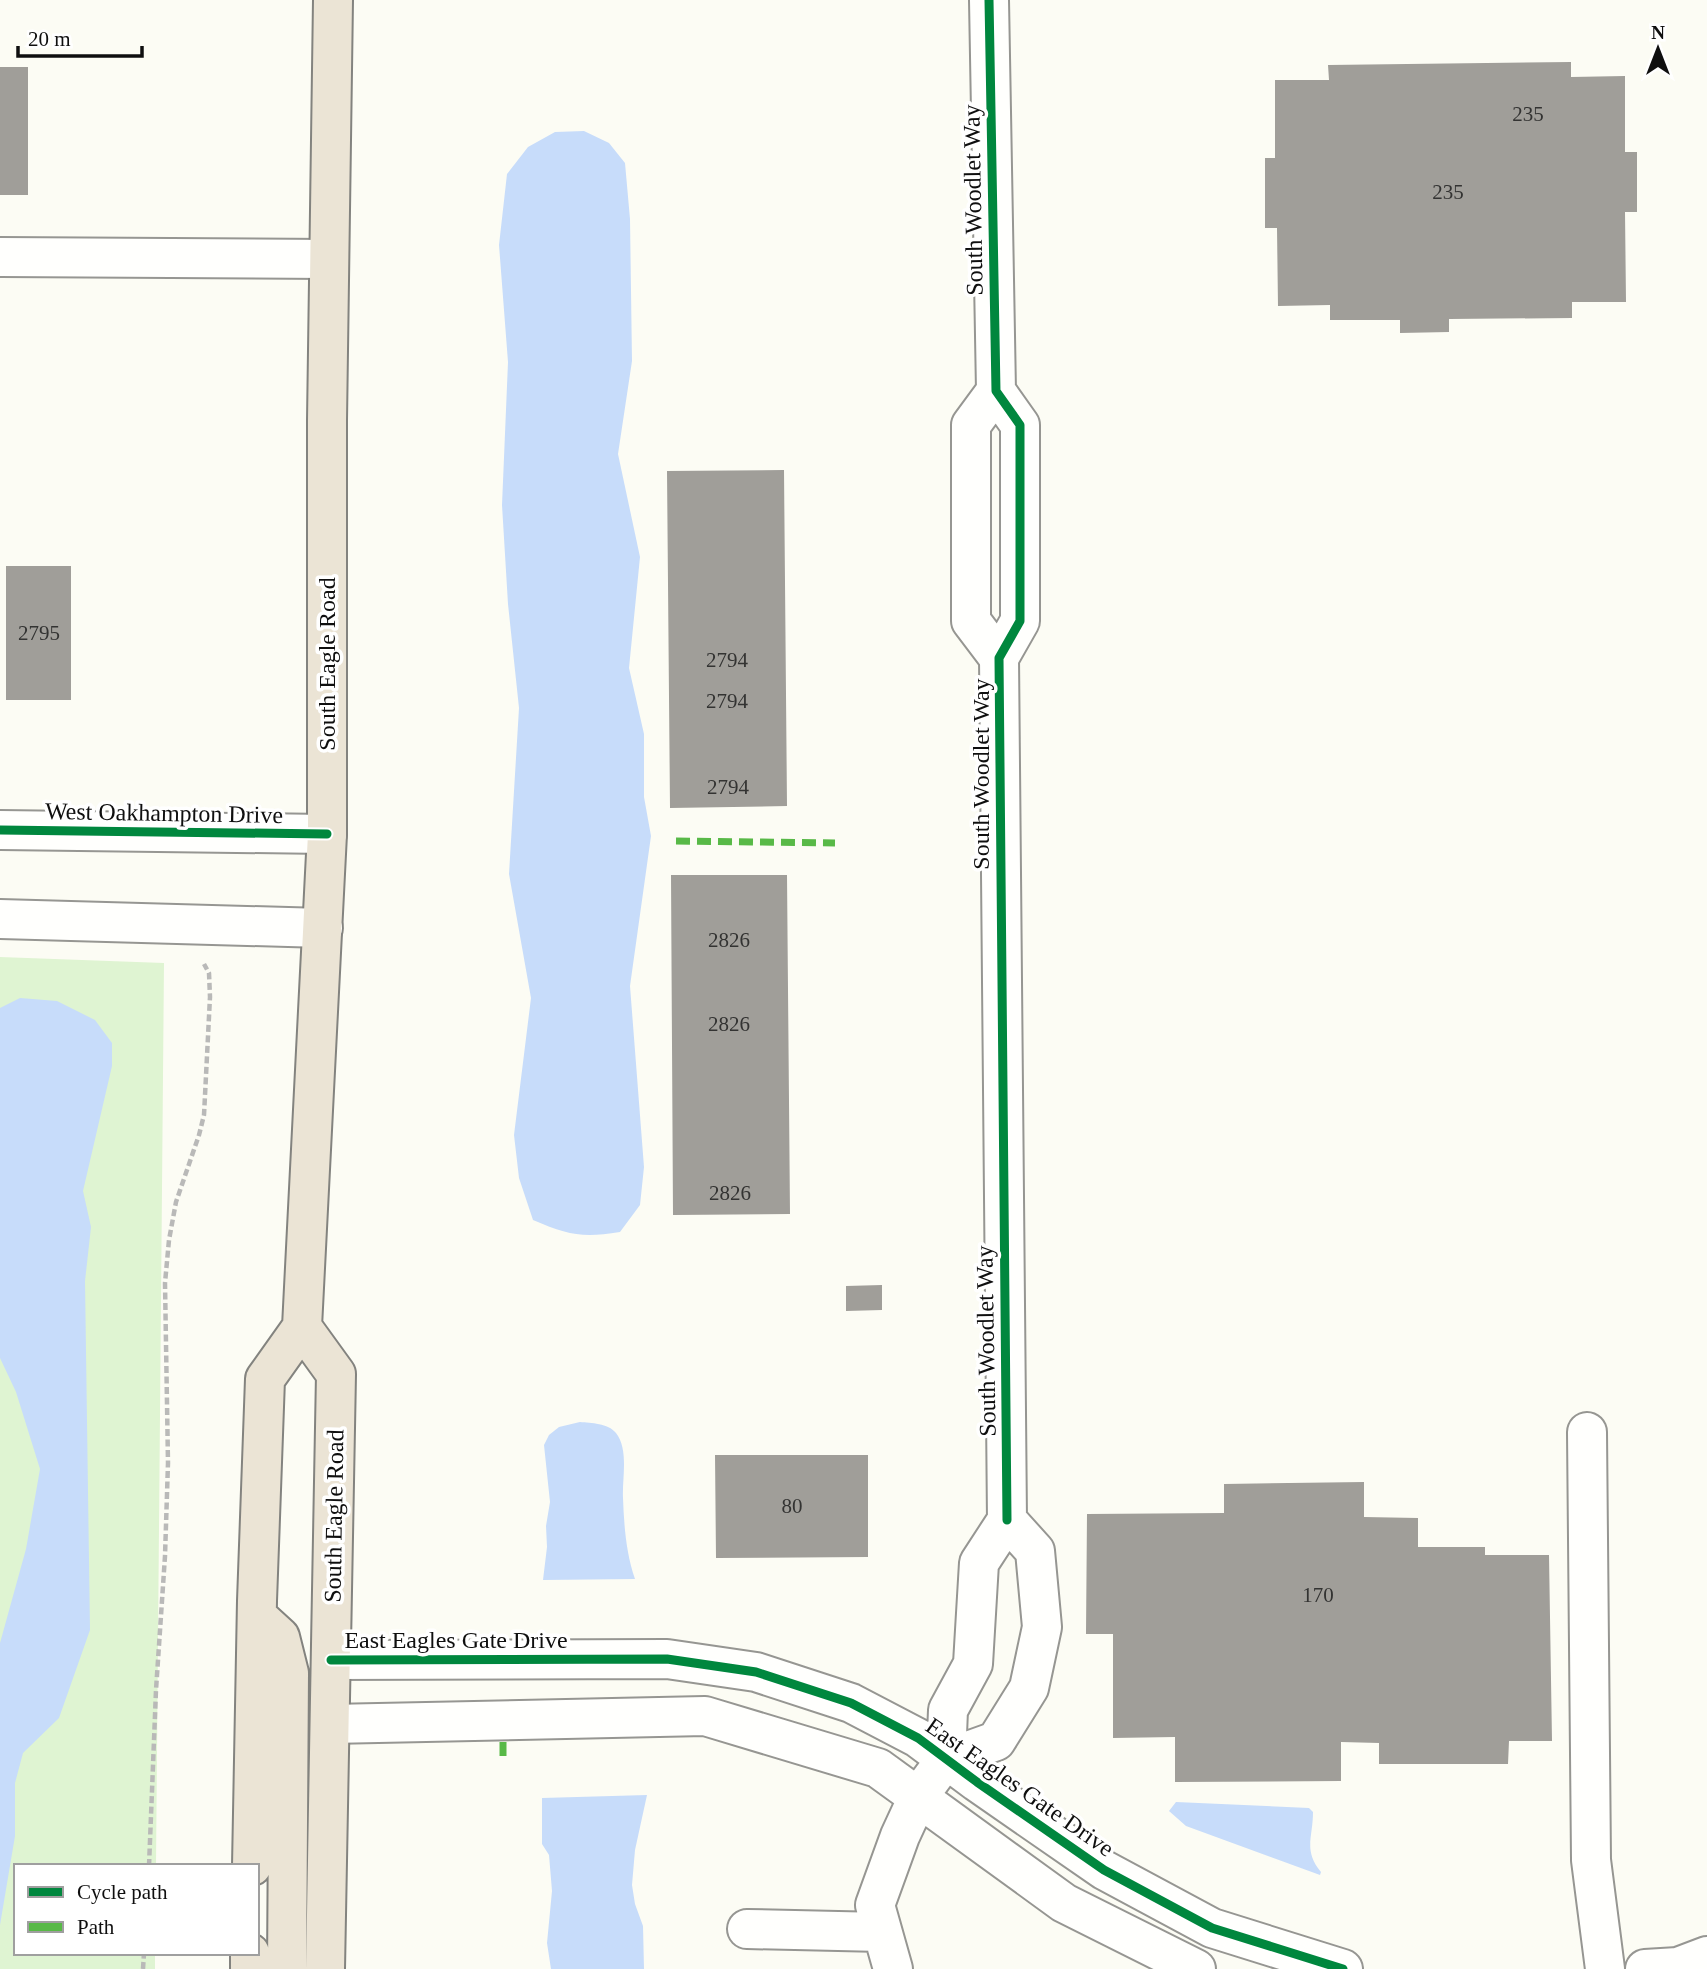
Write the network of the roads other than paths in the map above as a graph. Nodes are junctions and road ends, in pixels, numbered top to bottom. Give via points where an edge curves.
1 (333, 0) edge
2 (989, 0) edge
3 (0, 257) edge
4 (329, 260) junction
5 (0, 830) edge
6 (327, 834) junction
7 (0, 919) edge
8 (323, 928) junction
9 (302, 1327) junction
10 (1587, 1432) dead end
11 (1007, 1520) junction
12 (257, 1616) junction
13 (331, 1660) junction
14 (330, 1724) junction
15 (946, 1759) junction
16 (918, 1797) junction
17 (252, 1864) edge
18 (747, 1929) dead end
19 (882, 1932) junction
20 (1707, 1956) edge
21 (287, 1969) edge
22 (325, 1969) edge
23 (893, 1969) edge
24 (1196, 1969) edge
25 (1343, 1969) edge
26 (1605, 1969) edge
27 (1645, 1969) edge

1 - 4 highway, South Eagle Road
2 - 11 street, South Woodlet Way via 996,391 971,425 971,621 999,658
3 - 4 street
4 - 6 highway, South Eagle Road
5 - 6 street, West Oakhampton Drive
6 - 8 highway, South Eagle Road
7 - 8 street
8 - 9 highway, South Eagle Road
9 - 12 highway via 265,1379
9 - 13 highway, South Eagle Road via 337,1374
10 - 26 street via 1591,1860
11 - 15 street via 979,1563 973,1664 948,1710
11 - 15 street via 1035,1551 1042,1628 1029,1688 996,1741
12 - 17 highway
12 - 21 highway via 280,1637 289,1673
13 - 14 highway, South Eagle Road
13 - 15 street, East Eagles Gate Drive via 667,1659 756,1672 851,1703 918,1738
14 - 16 street via 705,1716 878,1768
14 - 22 highway, South Eagle Road
15 - 16 street
15 - 25 street, East Eagles Gate Drive via 1104,1870 1212,1928
16 - 19 street via 875,1905
16 - 24 street via 1064,1903
18 - 19 street
19 - 23 street
20 - 27 street via 1678,1967

